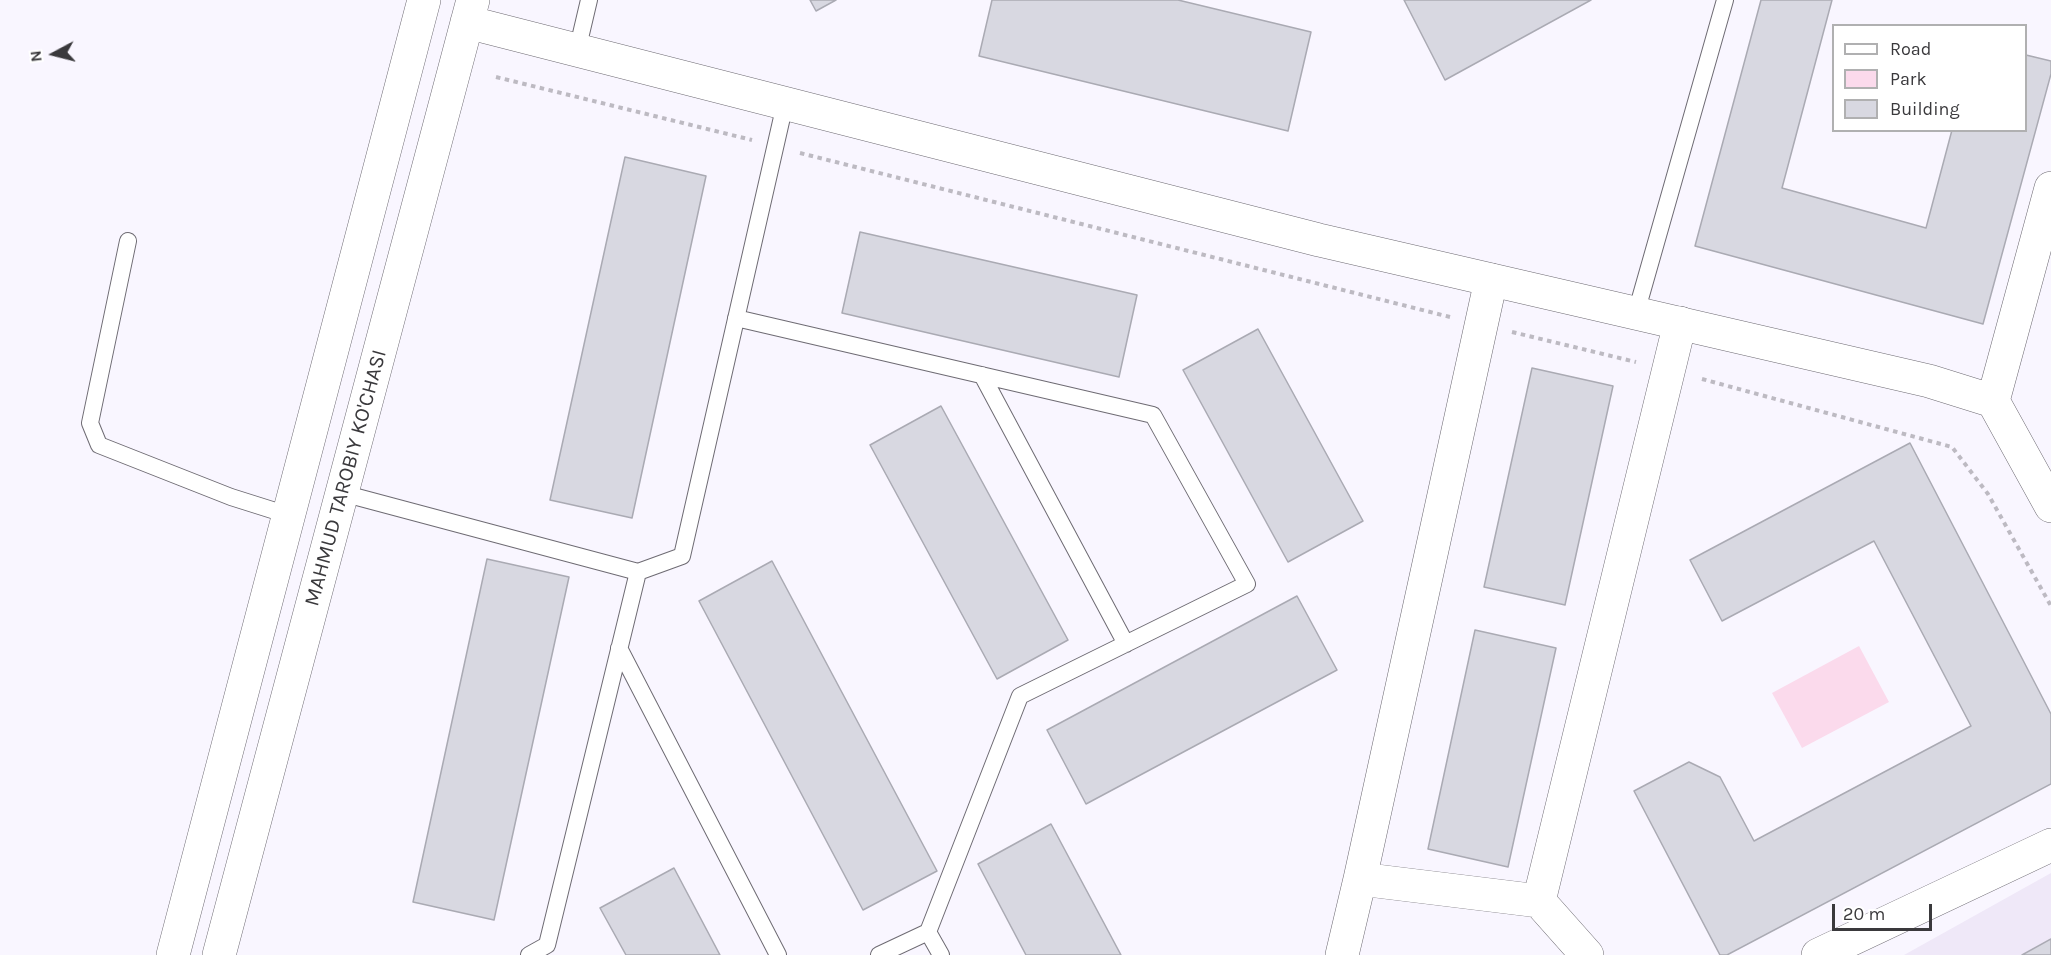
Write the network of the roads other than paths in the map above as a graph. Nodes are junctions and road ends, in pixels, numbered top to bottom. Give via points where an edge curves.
1 (424, 0) edge
2 (590, 0) edge
3 (1725, 0) edge
4 (470, 11) edge
5 (577, 51) junction
6 (785, 104) junction
7 (2051, 188) edge
8 (128, 241) dead end
9 (2040, 267) edge
10 (1491, 280) junction
11 (1636, 313) junction
12 (736, 318) junction
13 (1680, 323) junction
14 (982, 375) junction
15 (1993, 401) junction
16 (342, 493) junction
17 (2051, 506) edge
18 (288, 515) junction
19 (638, 572) junction
20 (1126, 644) junction
21 (619, 648) junction
22 (2051, 845) edge
23 (1360, 879) junction
24 (1539, 901) junction
25 (928, 932) junction
26 (173, 955) edge
27 (219, 955) edge
28 (529, 955) edge
29 (778, 955) edge
30 (879, 955) edge
31 (941, 955) edge
32 (1342, 955) edge
33 (1587, 955) edge
34 (1818, 955) edge

1 - 18 street
2 - 5 lane
3 - 11 lane
4 - 5 street
4 - 16 street, MAHMUD TAROBIY KO'CHASI
5 - 6 street
6 - 10 street
6 - 12 lane
7 - 9 street
8 - 18 lane via 90,423 99,445
9 - 15 street
10 - 11 street
10 - 23 street
11 - 13 street
12 - 14 lane
12 - 19 lane via 682,556
13 - 15 street via 1929,381
13 - 24 street
14 - 20 lane
14 - 20 lane via 1153,415 1247,584
15 - 17 street
16 - 19 lane
16 - 27 street, MAHMUD TAROBIY KO'CHASI
18 - 26 street
19 - 21 lane
20 - 25 lane via 1020,696
21 - 28 lane via 547,945
21 - 29 lane
22 - 34 street
23 - 24 street
23 - 32 street
24 - 33 street
25 - 30 lane
25 - 31 lane

